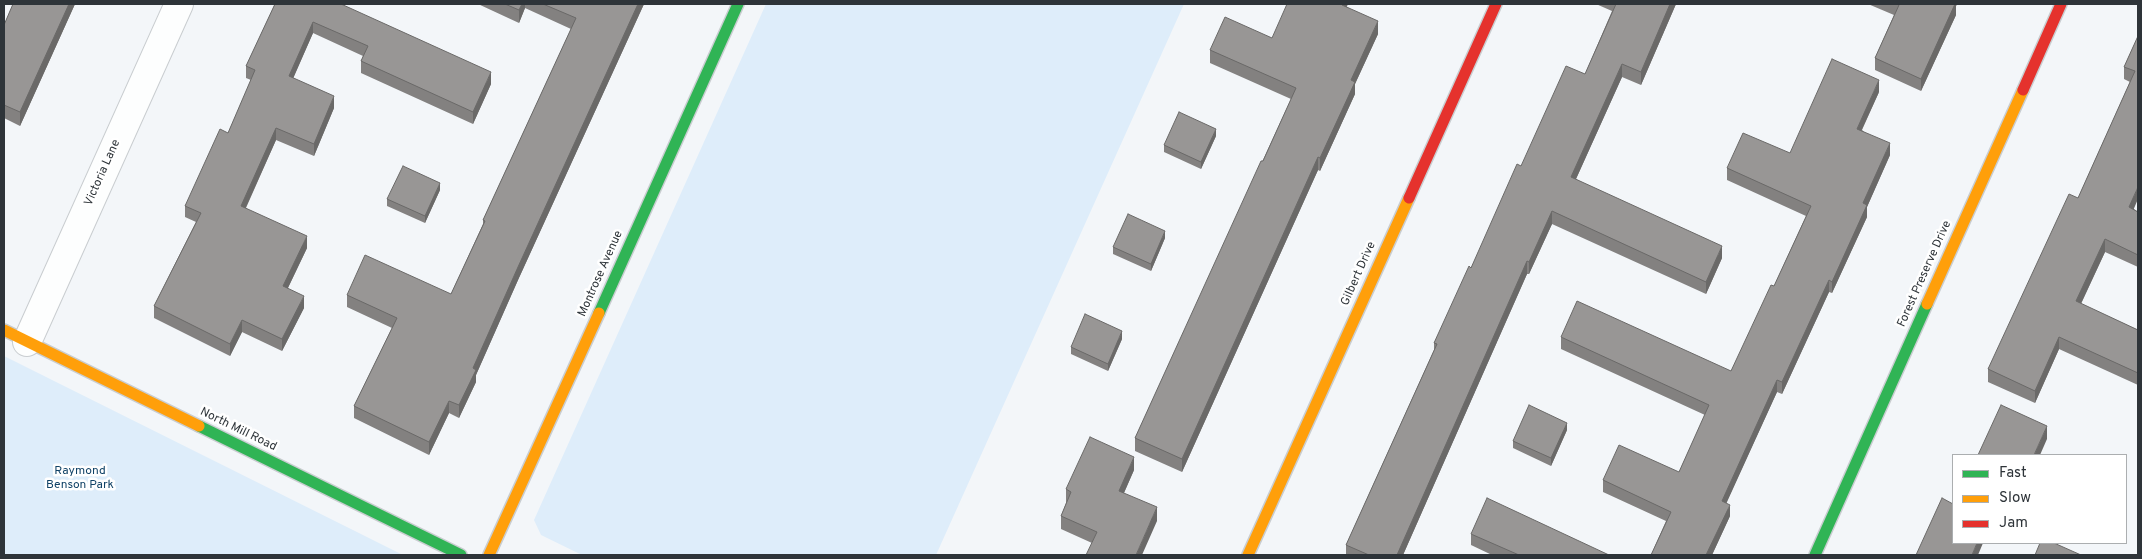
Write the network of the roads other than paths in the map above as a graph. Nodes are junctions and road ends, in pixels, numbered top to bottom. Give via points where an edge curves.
1 (179, 4) edge
2 (738, 4) edge
3 (1496, 4) edge
4 (2061, 4) edge
5 (15, 336) edge
6 (461, 555) edge
7 (489, 555) edge
8 (1248, 555) edge
9 (1815, 555) edge

1 - 5 street, Victoria Lane
2 - 7 street, Montrose Avenue
3 - 8 street, Gilbert Drive
4 - 9 street, Forest Preserve Drive
5 - 6 street, North Mill Road

